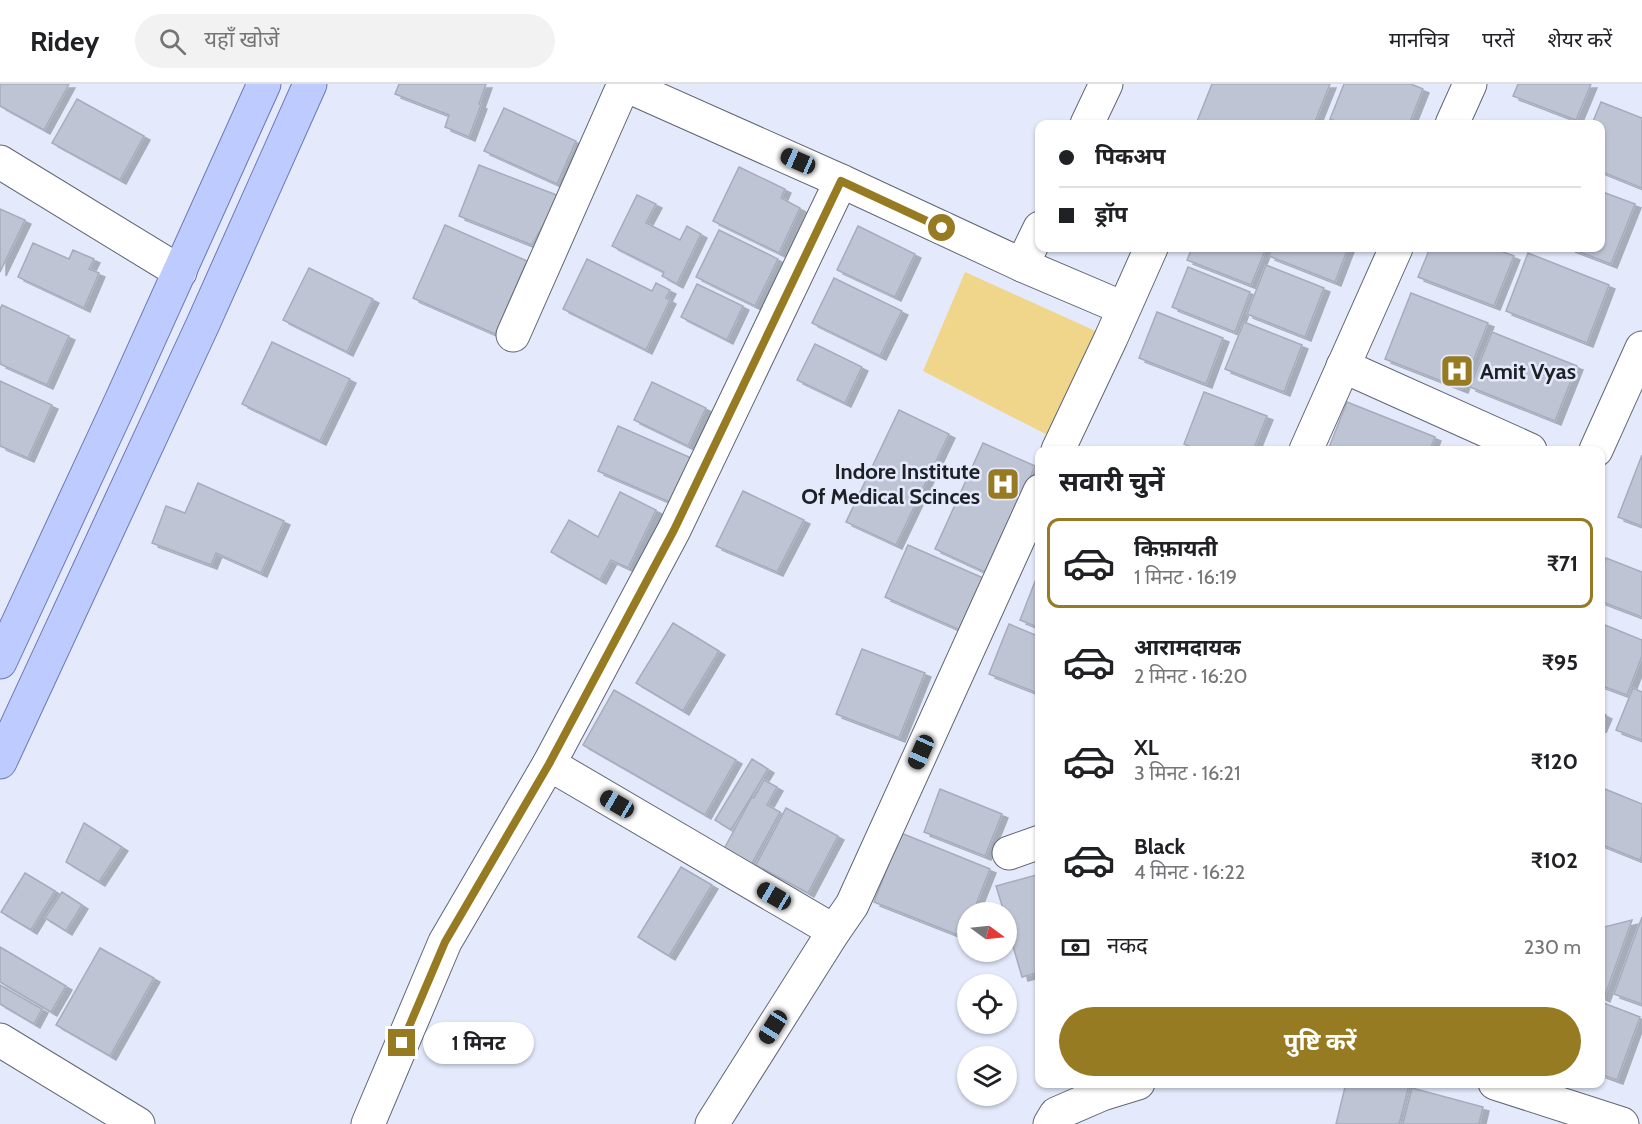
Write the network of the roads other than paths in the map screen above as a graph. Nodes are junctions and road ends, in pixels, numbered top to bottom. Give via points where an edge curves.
1 (264, 84) edge
2 (310, 84) edge
3 (624, 84) edge
4 (1106, 84) edge
5 (1470, 84) edge
6 (1089, 120) edge
7 (1454, 120) edge
8 (0, 162) edge
9 (841, 181) junction
10 (1035, 238) edge
11 (1149, 252) edge
12 (1394, 252) edge
13 (1022, 265) junction
14 (180, 272) junction
15 (1123, 308) junction
16 (513, 335) dead end
17 (1642, 348) edge
18 (1343, 366) junction
19 (1060, 446) edge
20 (1308, 446) edge
21 (1521, 446) edge
22 (1598, 446) edge
23 (1035, 502) edge
24 (0, 662) edge
25 (0, 762) edge
26 (549, 764) junction
27 (1035, 844) edge
28 (1009, 853) dead end
29 (834, 931) junction
30 (0, 1040) edge
31 (1122, 1088) edge
32 (1510, 1088) edge
33 (138, 1124) edge
34 (368, 1124) edge
35 (712, 1124) edge
36 (1050, 1124) edge
37 (1622, 1124) edge

1 - 14 main road
2 - 25 main road
3 - 9 street
3 - 16 street
4 - 6 street
5 - 7 street
8 - 14 street
9 - 13 street
9 - 26 street via 674,530
10 - 13 street
11 - 15 street
12 - 18 street
13 - 15 street
14 - 24 main road
15 - 19 street
17 - 22 street
18 - 20 street
18 - 21 street
23 - 29 street via 852,905
26 - 29 street
26 - 34 street via 445,942
27 - 28 street
29 - 35 street
30 - 33 street
31 - 36 street via 1056,1114
32 - 37 street

